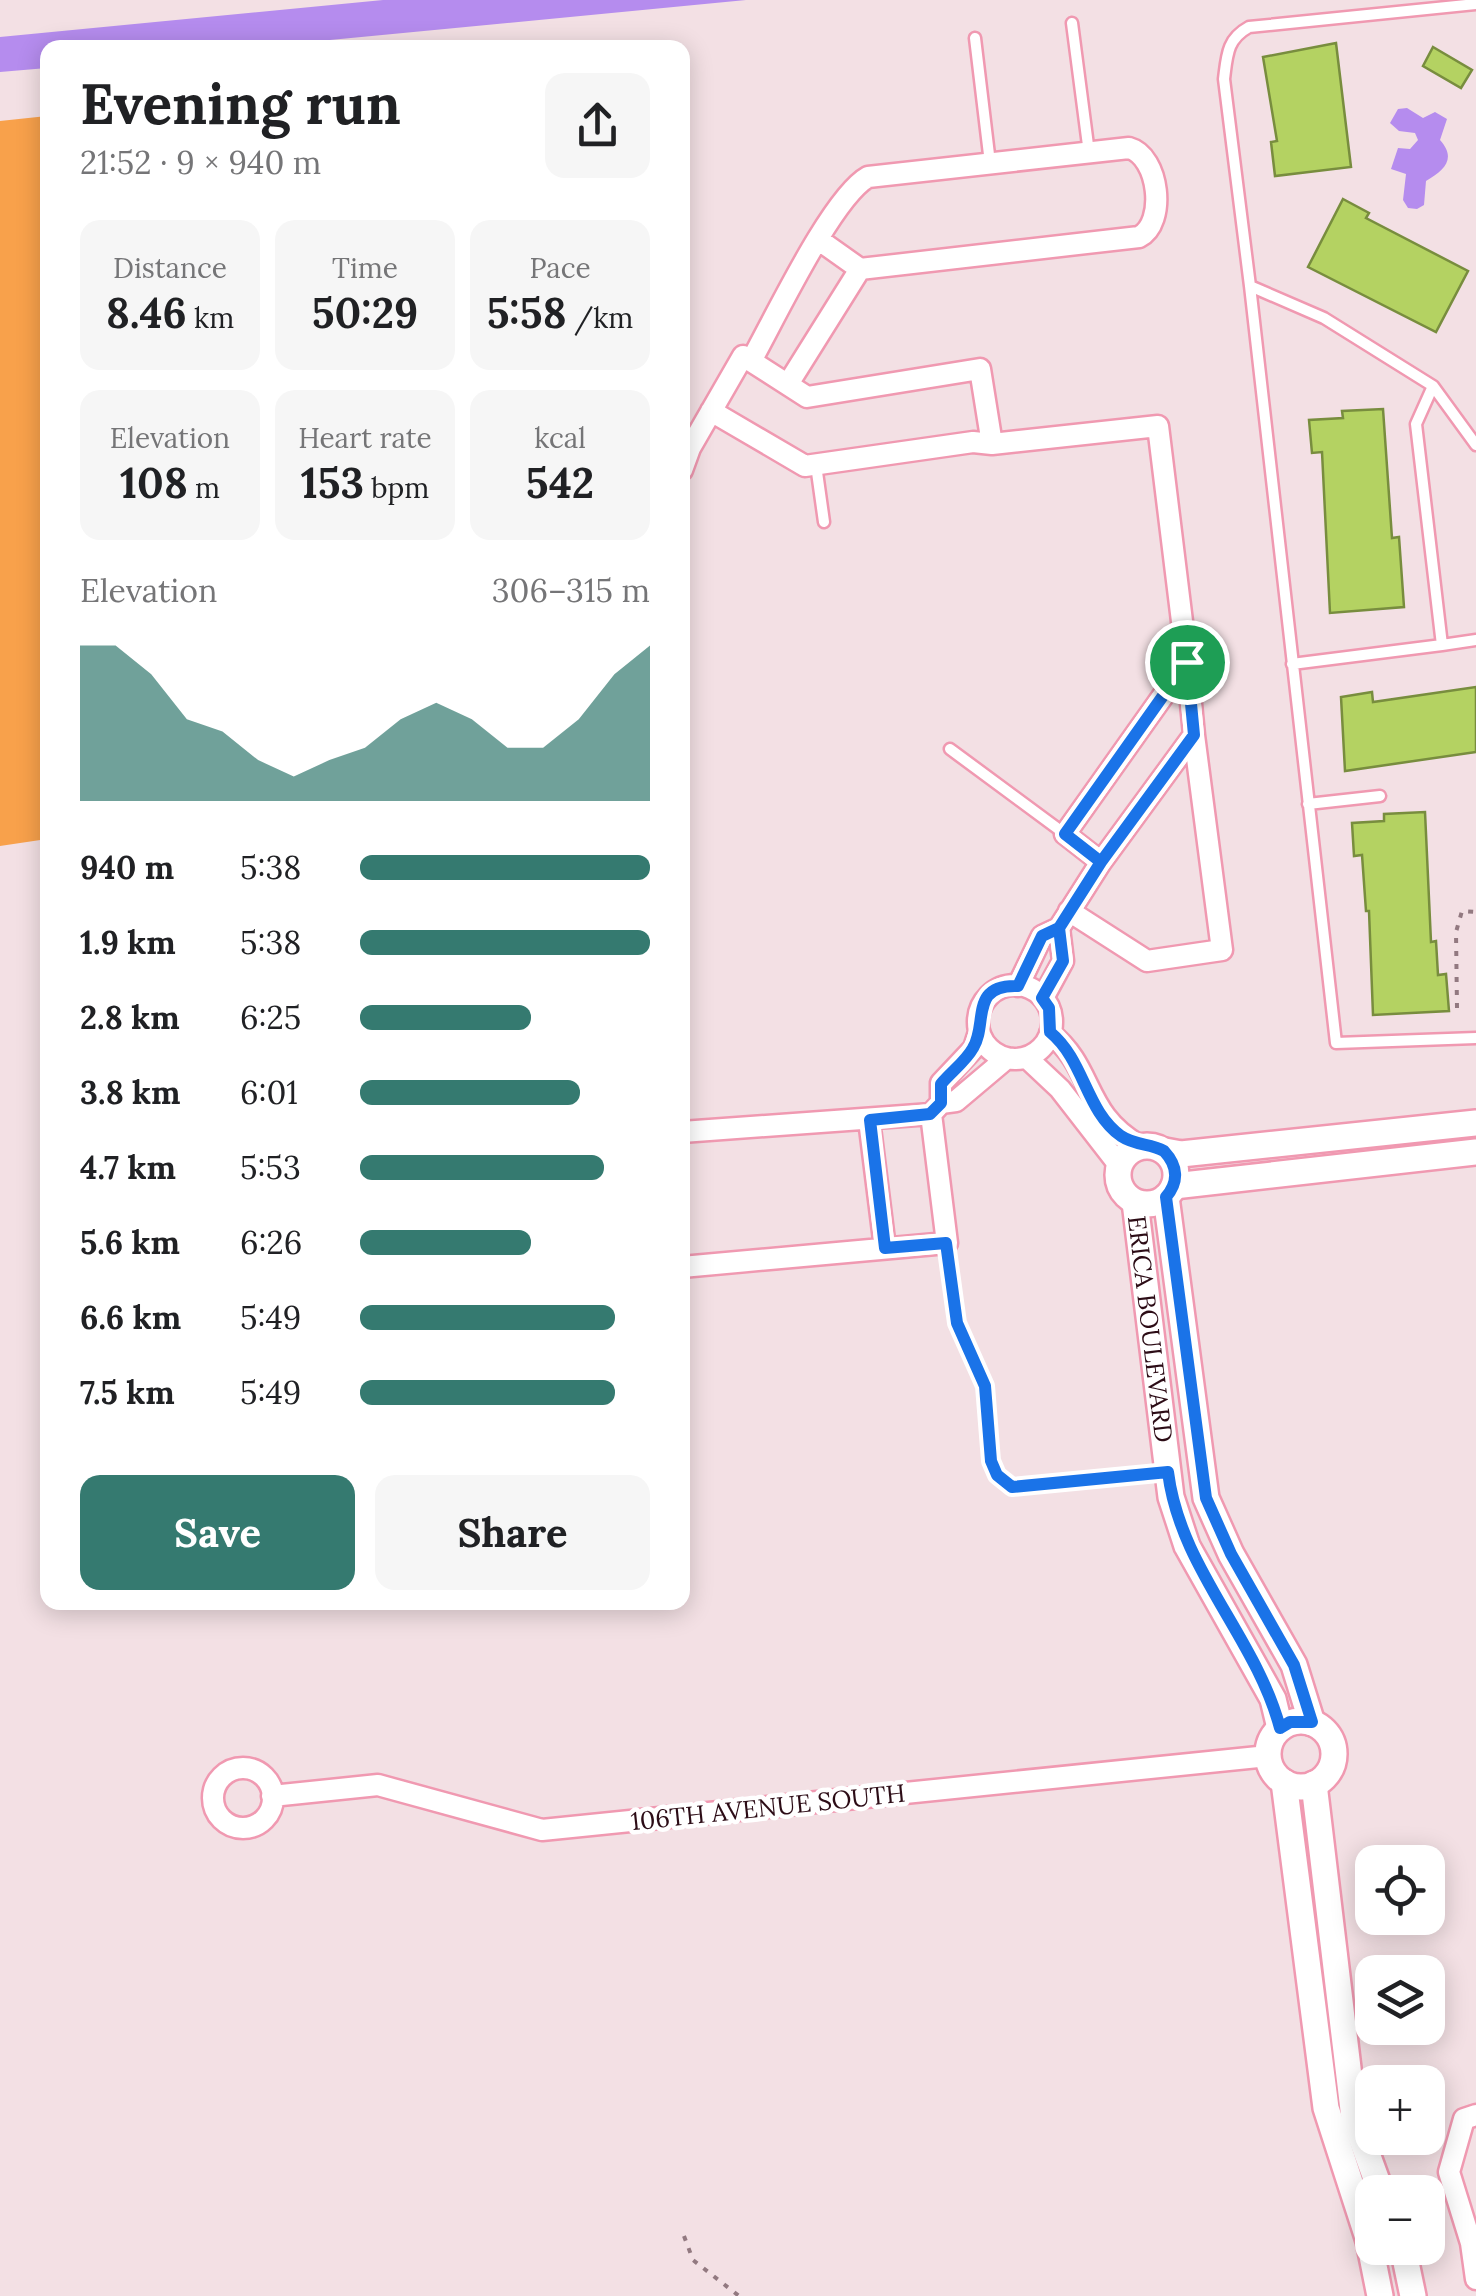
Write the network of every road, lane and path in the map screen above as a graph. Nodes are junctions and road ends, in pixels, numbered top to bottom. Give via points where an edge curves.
1 (1476, 4) edge
2 (1072, 23) dead end
3 (975, 38) dead end
4 (1089, 154) junction
5 (990, 164) junction
6 (820, 240) junction
7 (860, 269) junction
8 (1250, 286) junction
9 (750, 361) junction
10 (788, 384) junction
11 (1432, 386) junction
12 (711, 411) junction
13 (690, 441) edge
14 (992, 444) junction
15 (1476, 445) edge
16 (816, 465) junction
17 (824, 522) dead end
18 (1476, 640) edge
19 (1442, 645) junction
20 (1187, 662) junction
21 (1292, 664) junction
22 (1194, 735) junction
23 (950, 749) dead end
24 (1380, 796) dead end
25 (1308, 804) junction
26 (1065, 834) junction
27 (1101, 862) junction
28 (1476, 912) edge
29 (1064, 919) junction
30 (1018, 986) junction
31 (1042, 998) junction
32 (1456, 1008) dead end
33 (979, 1032) junction
34 (1050, 1032) junction
35 (1476, 1038) edge
36 (1017, 1058) junction
37 (936, 1109) junction
38 (870, 1120) junction
39 (1476, 1122) edge
40 (690, 1131) edge
41 (1152, 1149) junction
42 (1476, 1152) edge
43 (1119, 1165) junction
44 (1170, 1192) junction
45 (1135, 1202) junction
46 (946, 1243) junction
47 (885, 1248) junction
48 (690, 1267) edge
49 (1168, 1472) junction
50 (1312, 1722) junction
51 (1280, 1728) junction
52 (1268, 1756) junction
53 (1284, 1782) junction
54 (1314, 1784) junction
55 (272, 1796) dead end
56 (1476, 2115) edge
57 (1375, 2175) edge
58 (684, 2236) dead end
59 (1474, 2239) edge
60 (1406, 2265) edge
61 (1476, 2279) edge
62 (739, 2296) edge
63 (1380, 2296) edge
64 (1413, 2296) edge

1 - 8 lane via 1249,27 1235,35 1224,78
2 - 4 lane
3 - 5 lane
4 - 5 street
4 - 7 street via 1129,148 1148,161 1157,218 1150,232
5 - 6 street via 868,177 856,183
6 - 7 street
6 - 9 street
7 - 10 street
8 - 11 lane via 1324,318
8 - 21 lane
9 - 10 street
9 - 12 street via 743,356
10 - 14 street via 807,396 980,369
11 - 15 lane
11 - 19 lane via 1416,424
12 - 13 street
12 - 16 street via 805,466
14 - 16 street
14 - 20 street via 1158,426
16 - 17 lane
18 - 19 lane
19 - 21 lane
20 - 22 street
20 - 26 street
21 - 25 lane
22 - 27 street
22 - 29 street via 1222,950 1147,961
23 - 26 lane
24 - 25 lane
25 - 35 lane via 1336,1043
26 - 27 street
27 - 29 street
28 - 32 path via 1462,912 1456,932
29 - 30 street via 1042,936
29 - 31 street via 1063,961
30 - 31 street
30 - 33 street via 988,997
31 - 34 street
33 - 36 street via 992,1052
33 - 37 street via 974,1048 941,1084
34 - 36 street via 1037,1052
34 - 41 street via 1073,1056 1106,1122
36 - 37 street
36 - 43 street via 1060,1089
37 - 38 street
37 - 46 street
38 - 40 street
38 - 47 street
39 - 41 street via 1181,1154
41 - 43 street via 1128,1152
41 - 44 street via 1175,1167
42 - 44 street
43 - 45 street via 1121,1188
44 - 45 street via 1152,1204
44 - 50 street, ERICA BOULEVARD via 1206,1498 1294,1665
45 - 49 street, ERICA BOULEVARD
46 - 47 street
46 - 49 lane via 957,1323 985,1386 997,1475 1012,1487
47 - 48 street
49 - 51 street, ERICA BOULEVARD via 1188,1546 1273,1698
50 - 51 street
50 - 54 street via 1334,1747 1330,1769
51 - 52 street
52 - 53 street
52 - 55 street, 106TH AVENUE SOUTH via 542,1830 378,1786
53 - 54 street
53 - 63 street via 1326,2108
54 - 57 street via 1354,2118
56 - 59 street via 1464,2119 1448,2172
58 - 62 path via 694,2260
59 - 61 street
60 - 64 street

